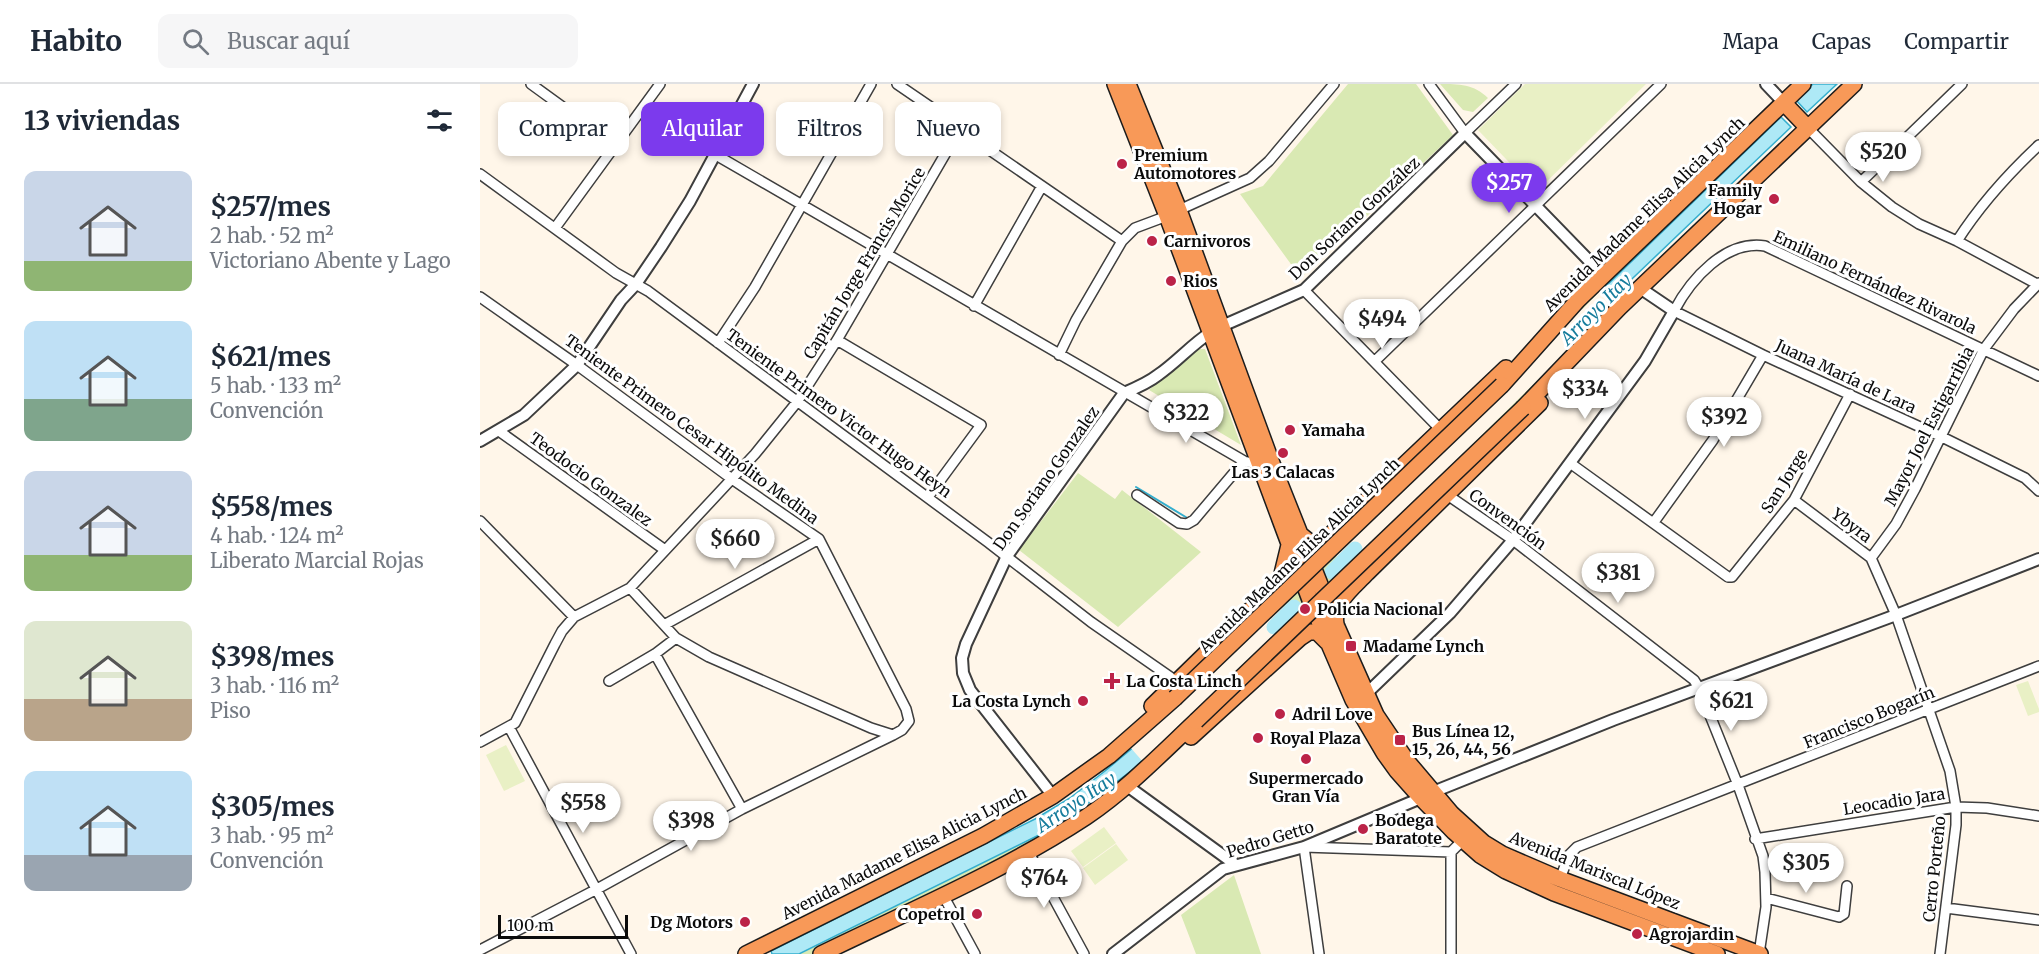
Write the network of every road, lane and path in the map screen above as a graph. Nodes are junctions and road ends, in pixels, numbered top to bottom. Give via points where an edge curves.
1 (531, 84) edge
2 (660, 84) edge
3 (753, 84) edge
4 (872, 84) edge
5 (897, 84) edge
6 (1115, 84) edge
7 (1128, 84) edge
8 (1334, 84) edge
9 (1429, 84) edge
10 (1516, 84) edge
11 (1661, 84) edge
12 (1766, 84) edge
13 (1803, 84) edge
14 (1854, 84) edge
15 (1962, 84) edge
16 (555, 102) edge
17 (744, 102) edge
18 (922, 102) edge
19 (1786, 105) junction
20 (1805, 124) junction
21 (629, 127) edge
22 (1465, 133) junction
23 (2039, 145) edge
24 (608, 156) edge
25 (715, 156) edge
26 (718, 156) edge
27 (943, 156) edge
28 (998, 156) edge
29 (480, 174) edge
30 (1861, 182) junction
31 (1042, 186) junction
32 (802, 205) junction
33 (1537, 206) junction
34 (1173, 213) junction
35 (555, 228) junction
36 (1122, 241) junction
37 (1957, 241) junction
38 (888, 255) junction
39 (1603, 275) junction
40 (636, 284) junction
41 (2039, 284) edge
42 (1640, 288) junction
43 (1304, 290) junction
44 (1578, 300) junction
45 (482, 301) edge
46 (974, 306) junction
47 (1674, 311) junction
48 (1216, 329) junction
49 (837, 340) junction
50 (718, 343) junction
51 (1984, 349) junction
52 (1576, 354) junction
53 (1059, 355) junction
54 (1763, 355) junction
55 (1375, 361) junction
56 (577, 364) junction
57 (2039, 376) edge
58 (1124, 393) junction
59 (1850, 394) junction
60 (797, 402) junction
61 (1441, 429) junction
62 (500, 431) junction
63 (1942, 437) junction
64 (480, 441) edge
65 (1244, 461) junction
66 (1570, 463) junction
67 (1260, 465) junction
68 (732, 479) junction
69 (2039, 491) edge
70 (1446, 494) junction
71 (1137, 495) dead end
72 (928, 497) junction
73 (1794, 500) junction
74 (480, 521) edge
75 (1654, 522) junction
76 (1300, 532) junction
77 (819, 539) junction
78 (1513, 540) junction
79 (1289, 545) junction
80 (665, 550) junction
81 (1007, 556) junction
82 (1871, 558) junction
83 (2039, 559) edge
84 (630, 588) junction
85 (1896, 615) junction
86 (574, 617) junction
87 (664, 625) junction
88 (1337, 627) junction
89 (676, 638) junction
90 (1329, 644) junction
91 (655, 654) junction
92 (2039, 666) edge
93 (609, 681) dead end
94 (1176, 681) junction
95 (1700, 688) junction
96 (1366, 694) junction
97 (1928, 709) junction
98 (509, 727) junction
99 (893, 735) junction
100 (1129, 739) junction
101 (480, 742) edge
102 (1151, 763) junction
103 (1126, 785) junction
104 (1738, 785) junction
105 (1427, 795) junction
106 (1053, 796) junction
107 (1956, 807) junction
108 (742, 809) junction
109 (2039, 816) edge
110 (1755, 839) junction
111 (1463, 840) junction
112 (1304, 847) junction
113 (1028, 851) junction
114 (1451, 852) junction
115 (1236, 865) junction
116 (1560, 879) junction
117 (1847, 886) dead end
118 (597, 889) junction
119 (943, 896) junction
120 (1766, 898) junction
121 (1946, 908) junction
122 (2039, 920) edge
123 (480, 950) edge
124 (631, 954) edge
125 (746, 954) edge
126 (821, 954) edge
127 (975, 954) edge
128 (1084, 954) edge
129 (1113, 954) edge
130 (1319, 954) edge
131 (1451, 954) edge
132 (1717, 954) edge
133 (1760, 954) edge
134 (1940, 954) edge

1 - 16 street
2 - 21 street
3 - 17 street
4 - 32 street
5 - 18 street
6 - 34 highway
7 - 34 highway
8 - 34 street via 1250,178
9 - 22 street
10 - 22 street
11 - 33 street
12 - 19 street
13 - 19 highway, Avenida Madame Elisa Alicia Lynch
14 - 20 highway
15 - 30 street
19 - 20 highway
19 - 39 highway, Avenida Madame Elisa Alicia Lynch
20 - 30 street
20 - 42 highway
22 - 33 street
22 - 43 street, Don Soriano González
23 - 37 street via 1974,214
24 - 35 street
25 - 40 street
26 - 32 street
27 - 38 street, Capitán Jorge Francis Morice
28 - 31 street
29 - 35 street, Teniente Primero Victor Hugo Heyn
30 - 37 street via 1905,216
31 - 36 street
31 - 46 street
32 - 38 street
32 - 50 street
33 - 39 street
33 - 55 street
34 - 36 street via 1135,228
34 - 48 highway
35 - 40 street, Teniente Primero Victor Hugo Heyn
36 - 53 street
37 - 41 street
38 - 46 street
38 - 49 street, Capitán Jorge Francis Morice
39 - 44 highway, Avenida Madame Elisa Alicia Lynch
40 - 50 street, Teniente Primero Victor Hugo Heyn
40 - 56 street
41 - 51 street, Mayor Joel Estigarribia
42 - 47 street, Juana María de Lara
42 - 52 highway
43 - 48 street, Don Soriano González
43 - 55 street
44 - 61 highway
44 - 100 highway, Avenida Madame Elisa Alicia Lynch, bridge via 1502,384
45 - 56 street, Teniente Primero Cesar Hipólito Medina
46 - 53 street
47 - 51 street, Emiliano Fernández Rivarola via 1683,294 1710,265 1740,248 1765,246
47 - 54 street, Juana María de Lara
47 - 66 street, Emiliano Fernández Rivarola via 1645,361
48 - 58 street, Don Soriano Gonzalez via 1160,374
48 - 67 highway
48 - 76 highway
49 - 60 street, Capitán Jorge Francis Morice
49 - 72 street via 981,425
50 - 60 street, Teniente Primero Victor Hugo Heyn
51 - 57 street, Emiliano Fernández Rivarola
51 - 63 street, Mayor Joel Estigarribia
52 - 70 highway via 1542,402
52 - 102 highway, bridge
53 - 58 street
54 - 59 street, Juana María de Lara
54 - 75 street via 1713,440
55 - 61 street
56 - 62 street via 524,415
56 - 68 street, Teniente Primero Cesar Hipólito Medina
58 - 65 street
58 - 81 street, Don Soriano Gonzalez
59 - 63 street, Juana María de Lara
59 - 73 street, San Jorge
60 - 68 street, Capitán Jorge Francis Morice
60 - 72 street, Teniente Primero Victor Hugo Heyn
61 - 76 highway via 1324,541 1312,544
62 - 64 street
62 - 80 street, Teodocio Gonzalez
63 - 69 street, Juana María de Lara via 2025,478
63 - 82 street, Mayor Joel Estigarribia via 1896,524
65 - 67 street
65 - 71 street via 1187,524 1179,523
66 - 75 street
66 - 78 street, Emiliano Fernández Rivarola
67 - 79 highway
68 - 77 street, Teniente Primero Cesar Hipólito Medina
68 - 80 street, Capitán Jorge Francis Morice
70 - 78 street, Convención
70 - 88 highway via 1341,602 1334,616
72 - 81 street, Teniente Primero Victor Hugo Heyn
73 - 75 street, San Jorge via 1732,577
73 - 82 street, Ybyra
74 - 86 street
76 - 88 highway
77 - 87 street
77 - 99 street, Teniente Primero Cesar Hipólito Medina via 909,715 907,725
78 - 95 street, Convención via 1691,677
78 - 96 street, Emiliano Fernández Rivarola via 1450,613
79 - 90 highway
79 - 94 highway via 1276,585
80 - 84 street, Capitán Jorge Francis Morice
81 - 94 street, Teniente Primero Victor Hugo Heyn via 1091,622
81 - 106 street, Don Soriano Gonzalez via 966,644 963,673 970,690
82 - 85 street, Ybyra
83 - 85 street, Pedro Getto
84 - 86 street, Capitán Jorge Francis Morice
84 - 87 street
85 - 95 street, Pedro Getto
85 - 97 street, Cerro Porteño
86 - 98 street, Capitán Jorge Francis Morice via 562,631 515,723
87 - 89 street
88 - 96 highway
89 - 91 street
89 - 99 street via 709,657
90 - 102 highway via 1317,632 1300,638 1193,736
90 - 105 highway via 1360,716 1396,771
91 - 93 street
91 - 108 street
92 - 97 street, Francisco Bogarín
94 - 100 highway via 1134,726
95 - 104 street, Convención
95 - 105 street, Pedro Getto
96 - 105 highway
97 - 104 street, Francisco Bogarín
97 - 107 street, Cerro Porteño via 1950,771
98 - 101 street, Capitán Jorge Francis Morice
98 - 118 street
99 - 108 street
100 - 106 highway, Avenida Madame Elisa Alicia Lynch
102 - 103 highway
103 - 113 highway via 1085,817
103 - 115 street
104 - 110 street, Convención
104 - 116 street, Francisco Bogarín via 1577,847 1569,855
105 - 111 highway, Avenida Mariscal López
105 - 112 street, Pedro Getto
105 - 116 highway, Avenida Mariscal López via 1484,843
106 - 125 highway, Avenida Madame Elisa Alicia Lynch via 983,836
107 - 109 street, Leocadio Jara
107 - 110 street, Leocadio Jara
107 - 121 street, Cerro Porteño
108 - 118 street
110 - 120 street, Convención via 1763,856
111 - 114 street
111 - 132 highway, Avenida Mariscal López via 1506,871 1554,893
112 - 114 street
112 - 115 street, Pedro Getto
112 - 130 street
113 - 119 highway
113 - 128 street
114 - 131 street
115 - 129 street, Pedro Getto via 1223,869
116 - 133 highway, Avenida Mariscal López
117 - 120 street via 1844,914 1839,917
118 - 123 street
118 - 124 street
119 - 126 highway
119 - 127 street
120 - 133 street, Convención
121 - 122 street
121 - 134 street, Cerro Porteño

